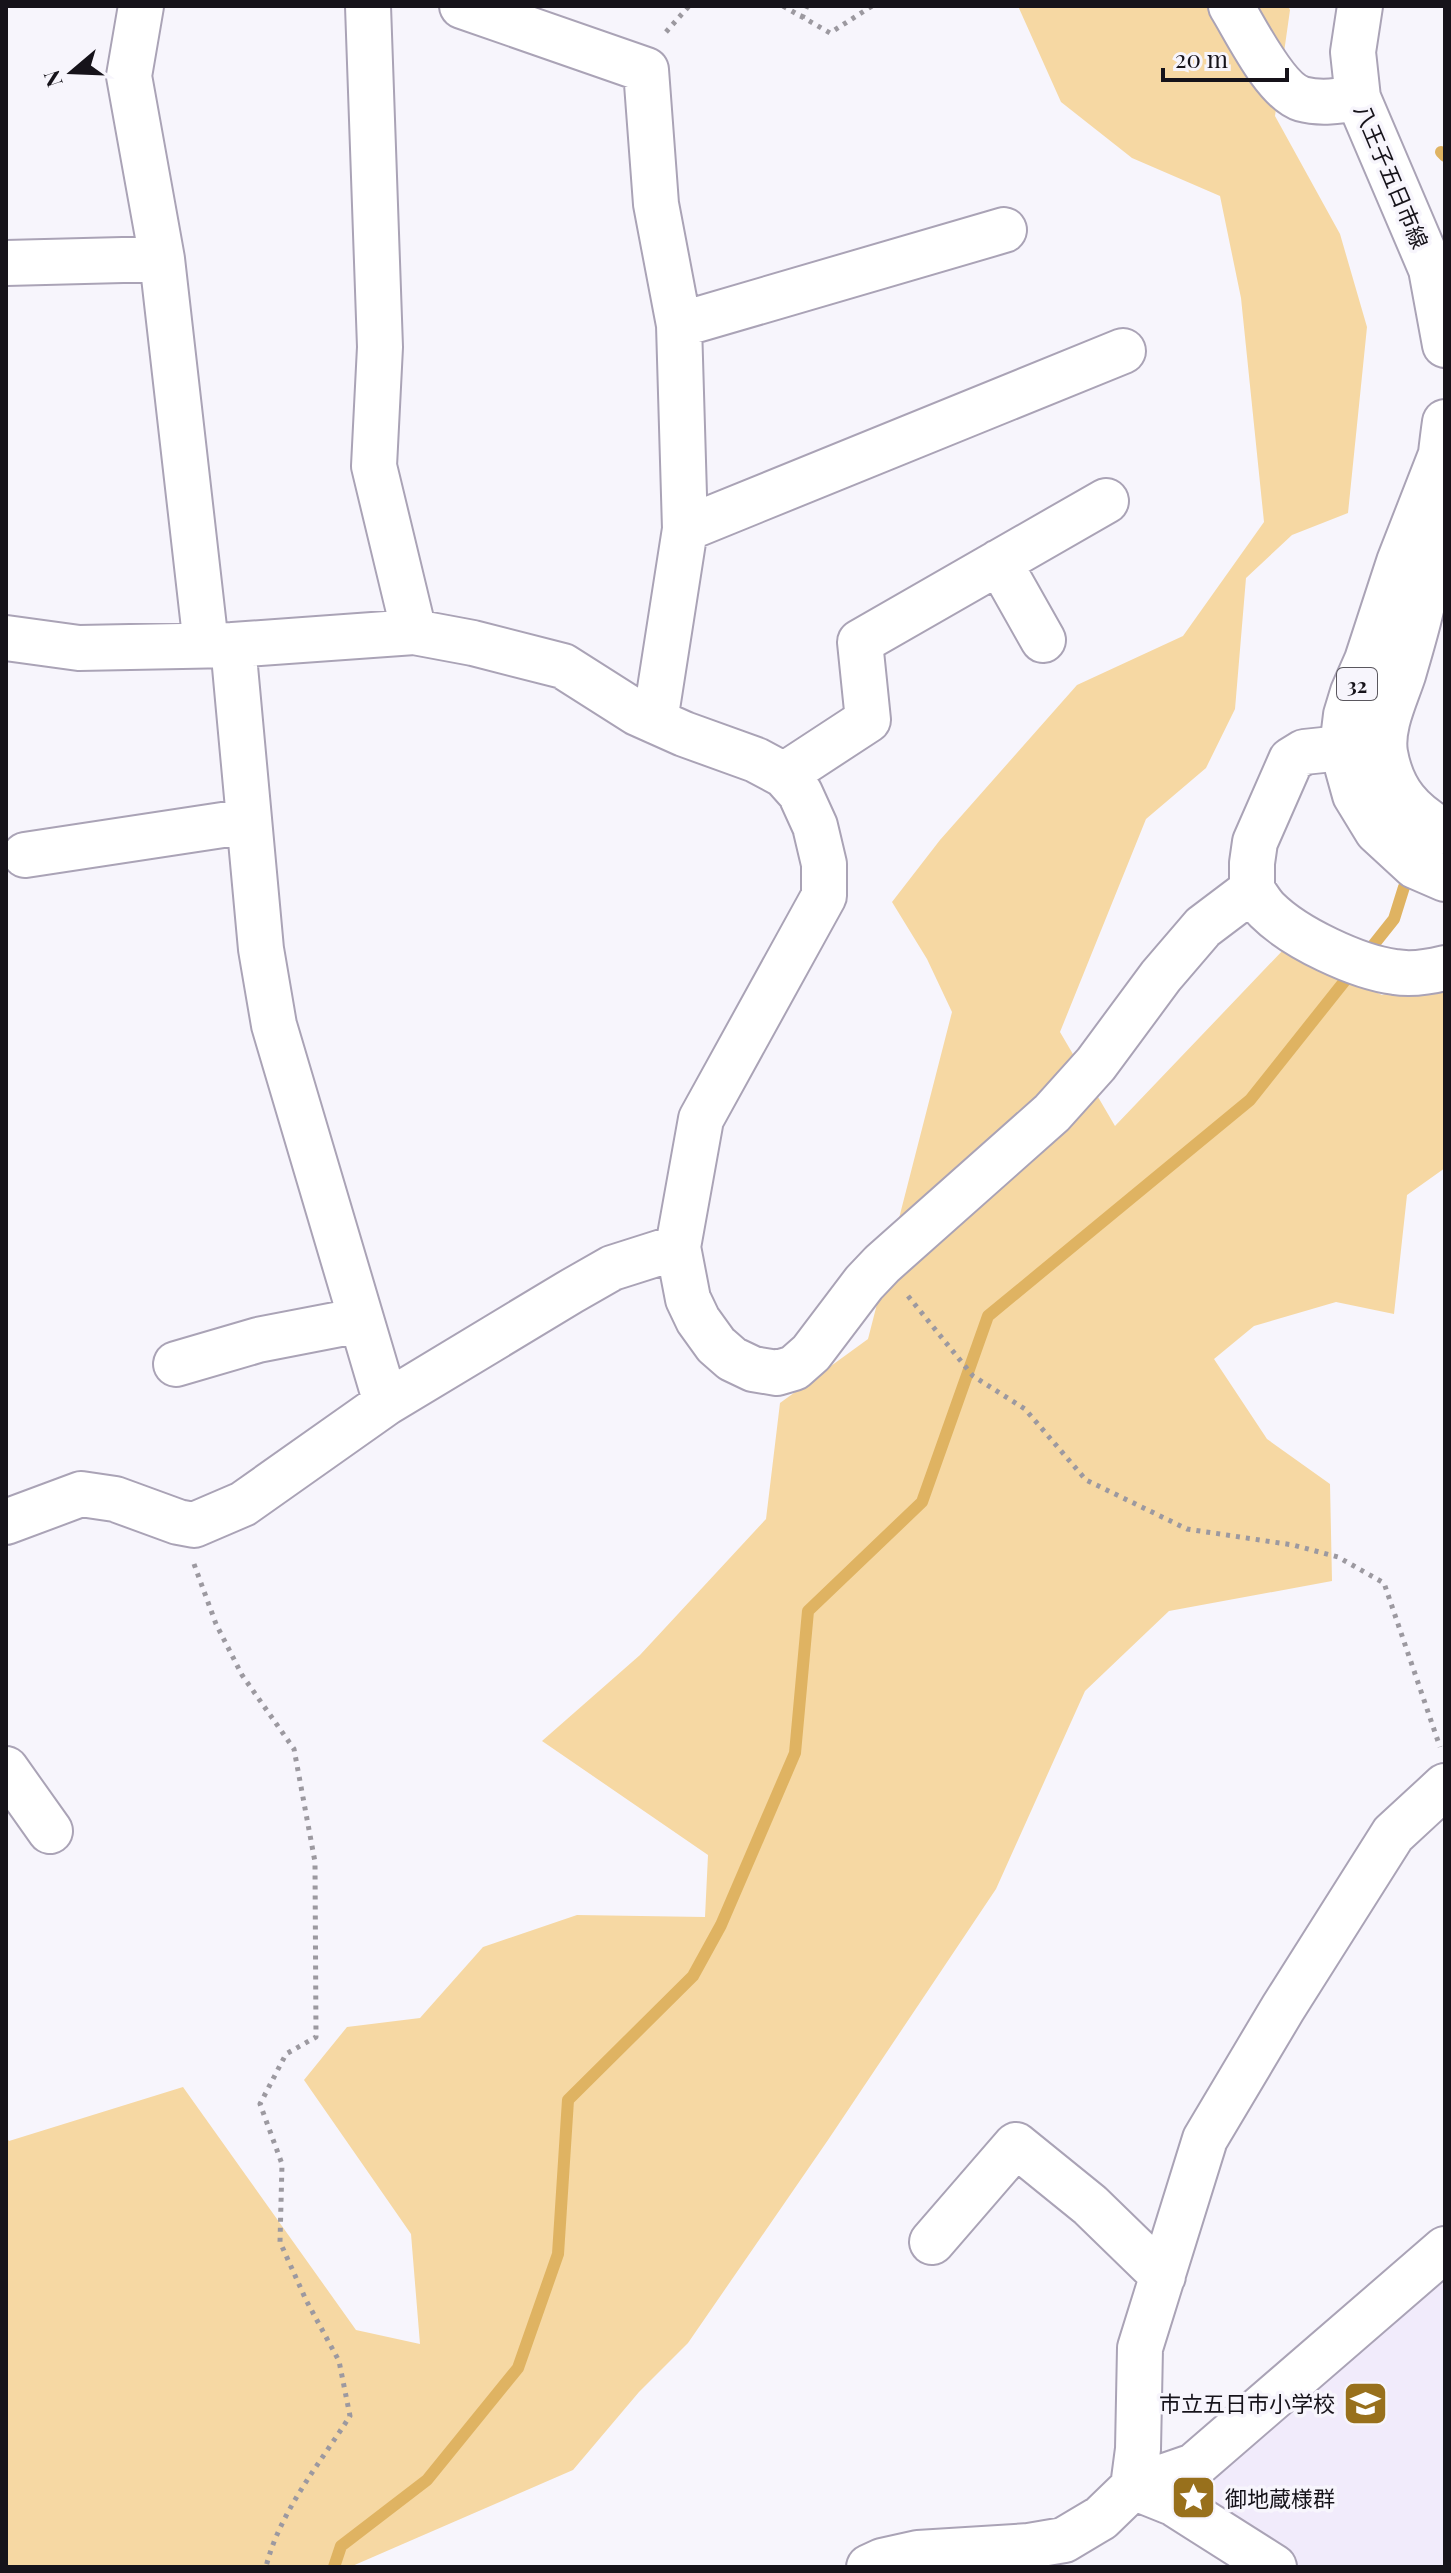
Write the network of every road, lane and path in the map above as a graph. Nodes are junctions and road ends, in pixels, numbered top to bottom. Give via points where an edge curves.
1 (141, 6) edge
2 (368, 6) edge
3 (462, 6) edge
4 (783, 6) edge
5 (807, 6) edge
6 (872, 6) edge
7 (1231, 6) edge
8 (1360, 6) edge
9 (802, 18) junction
10 (1358, 98) junction
11 (1004, 230) dead end
12 (162, 259) junction
13 (6, 263) edge
14 (679, 325) junction
15 (1445, 345) edge
16 (1123, 351) dead end
17 (1443, 445) edge
18 (1106, 501) dead end
19 (685, 529) junction
20 (999, 562) junction
21 (414, 632) junction
22 (6, 638) edge
23 (1043, 640) dead end
24 (219, 645) junction
25 (655, 721) junction
26 (1342, 748) junction
27 (1385, 749) junction
28 (784, 775) junction
29 (249, 821) junction
30 (1445, 832) edge
31 (25, 855) dead end
32 (1445, 879) edge
33 (1252, 890) junction
34 (1445, 968) edge
35 (678, 1247) junction
36 (882, 1264) junction
37 (361, 1320) junction
38 (176, 1364) dead end
39 (386, 1403) junction
40 (6, 1522) edge
41 (178, 1522) junction
42 (1443, 1768) edge
43 (6, 1769) edge
44 (50, 1831) dead end
45 (932, 2242) dead end
46 (1445, 2249) edge
47 (1163, 2276) junction
48 (1133, 2487) junction
49 (266, 2567) edge
50 (869, 2567) edge
51 (1274, 2567) edge

1 - 12 street via 129,76
2 - 21 street via 380,347 374,466
3 - 14 street via 646,70 656,204
4 - 9 path
5 - 9 path
6 - 9 path via 830,33
7 - 10 street via 1284,89 1302,99
8 - 10 street, 八王子五日市線 via 1353,52
10 - 15 street, 八王子五日市線 via 1431,269
11 - 14 street
12 - 13 street
12 - 24 street
14 - 19 street
16 - 19 street
17 - 26 street, 32 via 1353,692
17 - 27 street, 32 via 1424,596 1387,724
18 - 20 street
19 - 25 street
20 - 23 street
20 - 28 street via 860,642 868,720
21 - 24 street
21 - 25 street via 563,666
22 - 24 street via 79,648
24 - 29 street
25 - 28 street
26 - 27 street
26 - 32 street, 32 via 1355,795 1377,831 1415,866
26 - 33 street via 1304,752 1291,760 1255,842
27 - 30 street, 32 via 1393,783 1407,804
28 - 35 street via 800,793 815,826 824,864 824,896 701,1119
29 - 31 street
29 - 37 street via 274,1025
33 - 34 street via 1267,910 1309,938 1377,969 1398,973
33 - 36 street via 1203,927 1052,1113
35 - 36 street via 688,1299 716,1345 732,1359 777,1373 794,1368 811,1353
35 - 39 street via 612,1268
36 - 42 path via 973,1376 1025,1409 1086,1480 1187,1529 1338,1557 1384,1583
37 - 38 street via 258,1340
37 - 39 street
39 - 41 street via 243,1504 194,1525
40 - 41 street via 81,1494 115,1499
41 - 49 path via 216,1624 242,1675 294,1749 315,1862 316,2037 286,2054 260,2104 282,2164 280,2242 339,2361 350,2416 291,2508
42 - 47 street via 1393,1834 1205,2139
43 - 44 street
45 - 47 street via 1016,2145 1090,2205
46 - 48 street via 1194,2466
47 - 48 street via 1140,2348
48 - 50 street via 1101,2518 1064,2540 918,2553
48 - 51 street via 1173,2503

